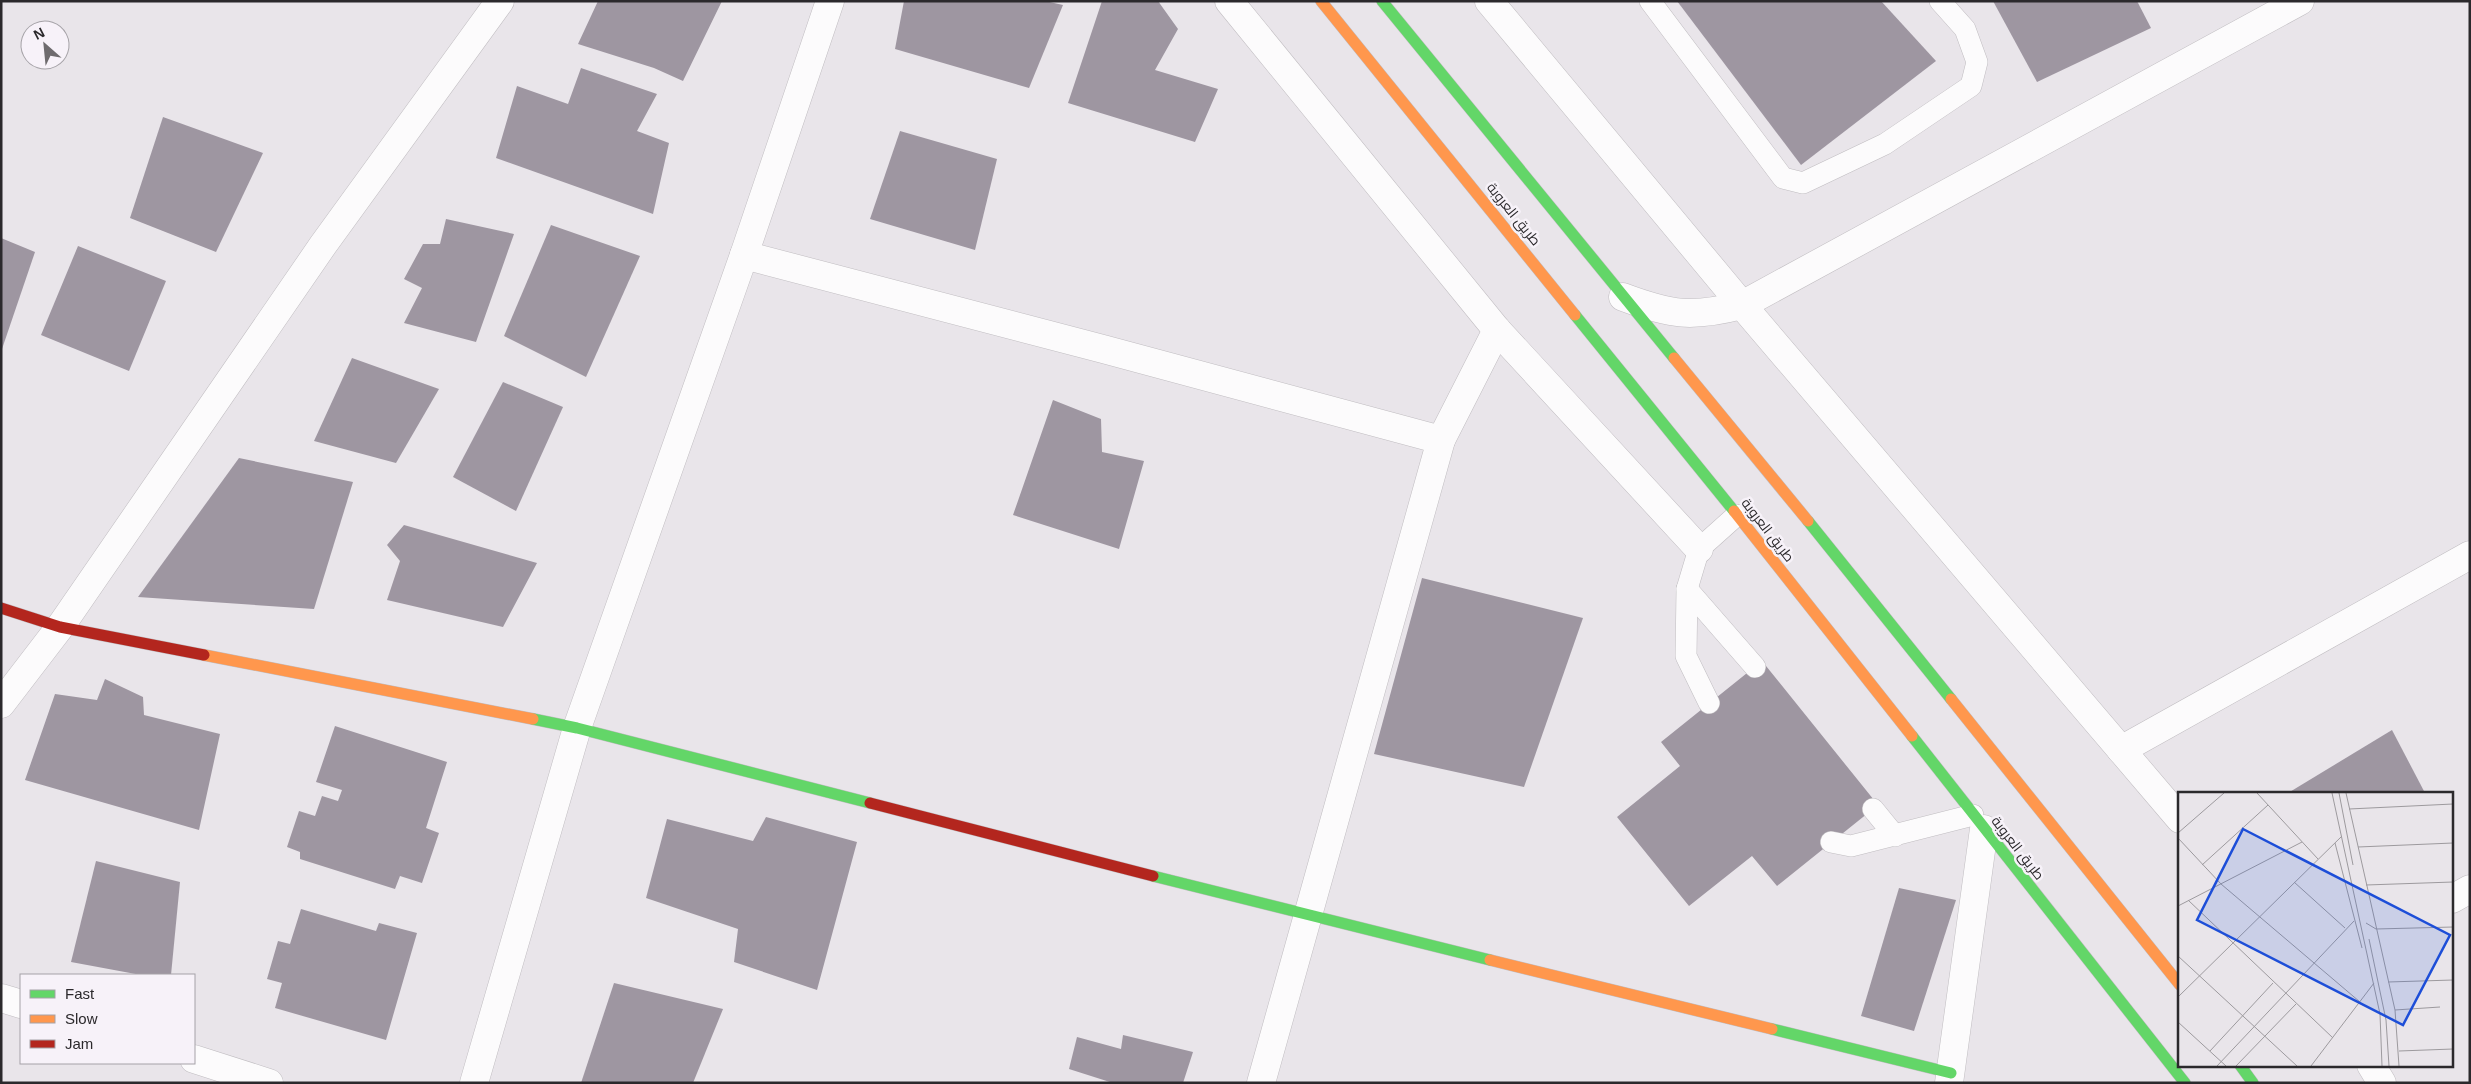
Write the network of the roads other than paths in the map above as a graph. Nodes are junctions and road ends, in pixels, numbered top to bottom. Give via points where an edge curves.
1 (500, 1) edge
2 (830, 1) edge
3 (1229, 1) edge
4 (1321, 1) edge
5 (1382, 1) edge
6 (1489, 1) edge
7 (1650, 1) edge
8 (1940, 1) edge
9 (2300, 1) edge
10 (744, 256) junction
11 (1623, 297) junction
12 (1742, 304) junction
13 (1496, 330) junction
14 (1441, 440) junction
15 (1737, 515) junction
16 (1699, 549) junction
17 (2470, 555) edge
18 (1687, 589) junction
19 (1, 608) edge
20 (60, 627) junction
21 (1755, 666) dead end
22 (1710, 703) dead end
23 (1, 704) edge
24 (577, 728) junction
25 (2121, 750) junction
26 (1873, 809) dead end
27 (2178, 817) edge
28 (1978, 822) junction
29 (1895, 836) junction
30 (1831, 842) dead end
31 (2470, 888) edge
32 (2454, 898) edge
33 (1306, 916) junction
34 (2178, 983) edge
35 (1, 998) edge
36 (20, 1004) edge
37 (195, 1059) edge
38 (2241, 1066) edge
39 (2372, 1066) edge
40 (1950, 1078) edge
41 (269, 1083) edge
42 (474, 1083) edge
43 (1261, 1083) edge
44 (2185, 1083) edge
45 (2253, 1083) edge
46 (2382, 1083) edge

1 - 20 street via 324,245
2 - 10 street
3 - 13 street
4 - 15 main road, طريق العروبة
5 - 11 main road
6 - 12 street
7 - 8 lane via 1783,178 1803,184 1886,144 1971,86 1977,62 1968,37 1965,29
9 - 12 street
10 - 14 street
10 - 24 street
11 - 12 street via 1660,310 1691,314 1717,312
11 - 34 main road via 1822,538
12 - 25 street
13 - 14 street
13 - 16 street
14 - 33 street
15 - 16 lane
15 - 28 main road, طريق العروبة
16 - 18 lane
17 - 25 street
18 - 21 lane
18 - 22 lane via 1686,656
19 - 20 main road
20 - 23 street
20 - 24 main road
24 - 33 main road
24 - 42 street
25 - 27 street
26 - 29 lane
28 - 29 lane
28 - 40 street
28 - 44 main road, طريق العروبة
29 - 30 lane via 1851,846
31 - 32 street
33 - 40 main road
33 - 43 street
35 - 36 street
37 - 41 street
38 - 45 main road
39 - 46 street

